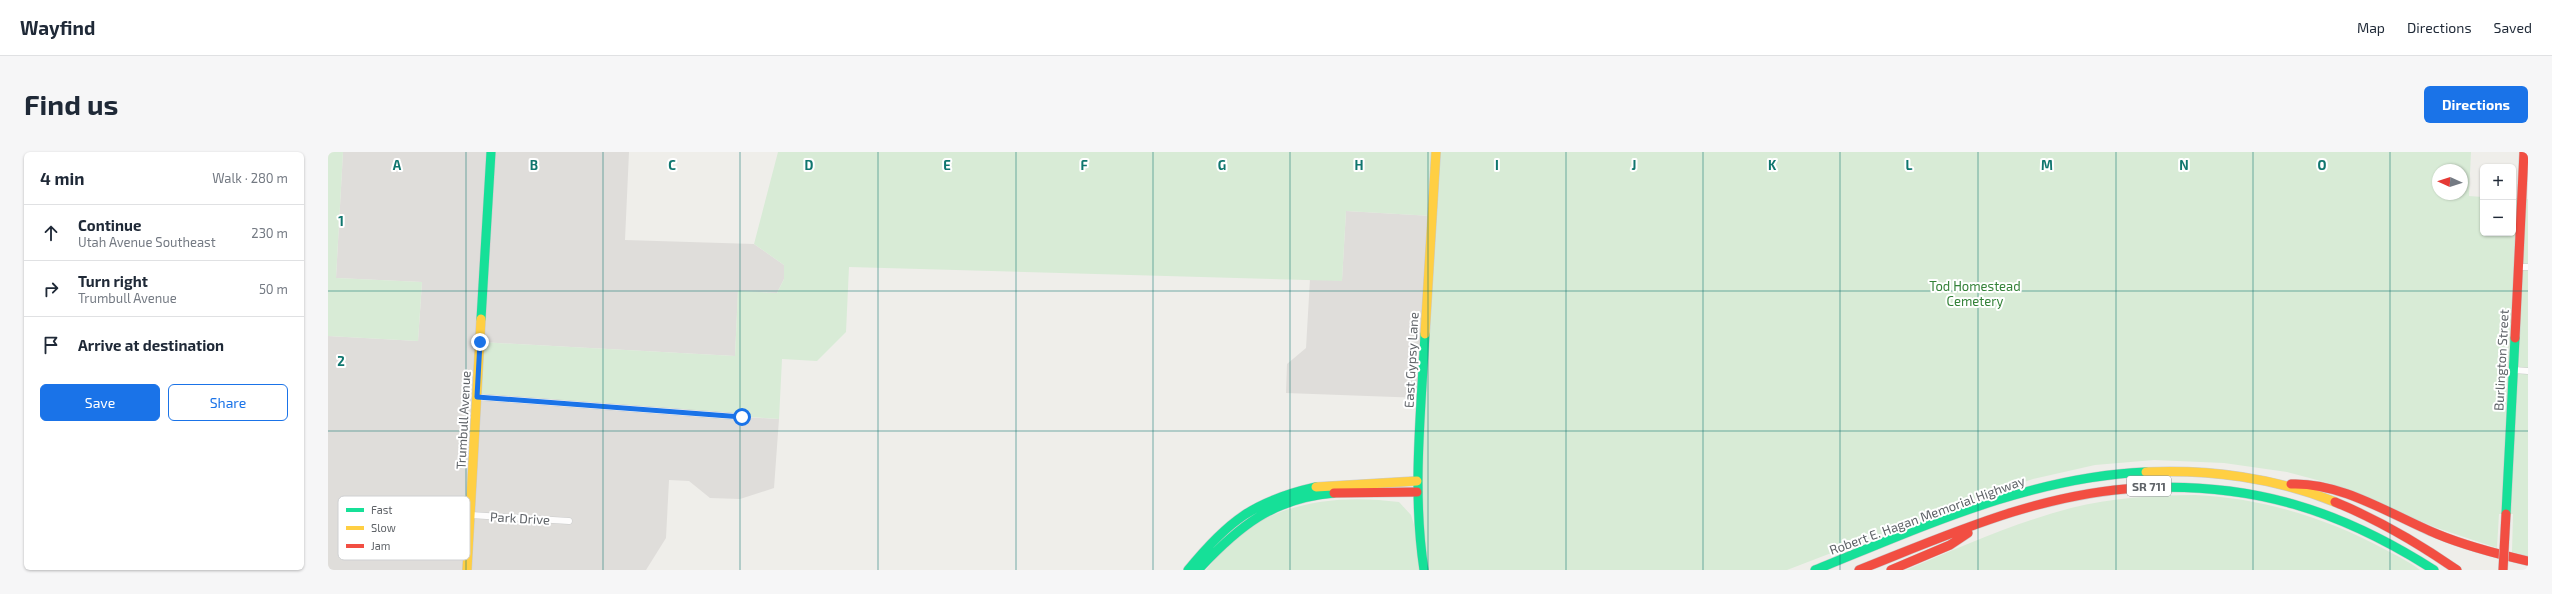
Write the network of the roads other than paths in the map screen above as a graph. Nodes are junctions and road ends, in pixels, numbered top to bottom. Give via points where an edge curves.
1 (491, 152) edge
2 (1436, 152) edge
3 (2524, 152) edge
4 (2524, 267) edge
5 (2514, 370) junction
6 (2528, 371) edge
7 (477, 397) junction
8 (742, 417) dead end
9 (1417, 482) junction
10 (2287, 485) junction
11 (1417, 492) junction
12 (471, 515) junction
13 (1988, 520) junction
14 (569, 521) dead end
15 (470, 529) edge
16 (468, 560) edge
17 (2528, 561) edge
18 (467, 570) edge
19 (1188, 570) edge
20 (1198, 570) edge
21 (1424, 570) edge
22 (1815, 570) edge
23 (1859, 570) edge
24 (1891, 570) edge
25 (2434, 570) edge
26 (2457, 570) edge
27 (2503, 570) edge

1 - 7 main road, Trumbull Avenue
2 - 9 main road, East Gypsy Lane
3 - 4 main road, Burlington Street
4 - 5 main road, Burlington Street
5 - 6 street
5 - 27 main road, Burlington Street, bridge
7 - 8 street
7 - 12 main road, Trumbull Avenue
9 - 11 main road, East Gypsy Lane
9 - 19 main road via 1329,484 1278,496 1250,511 1222,531 1199,554
10 - 17 main road via 2299,482 2327,490 2456,541
10 - 22 main road, Robert E. Hagan Memorial Highway / SR 711 via 2243,476 2191,470 2098,475 2065,481 2001,499
10 - 26 main road, Robert E. Hagan Memorial Highway / SR 711 via 2384,523
11 - 20 main road via 1332,492 1288,501 1248,521
11 - 21 main road, East Gypsy Lane
12 - 14 street, Park Drive
12 - 15 main road, Trumbull Avenue
13 - 23 main road, Robert E. Hagan Memorial Highway / SR 711
13 - 24 main road via 1950,545
13 - 25 main road, Robert E. Hagan Memorial Highway / SR 711 via 2071,496 2129,487 2184,486 2231,490 2297,504 2338,518 2382,538
16 - 18 main road, Trumbull Avenue

